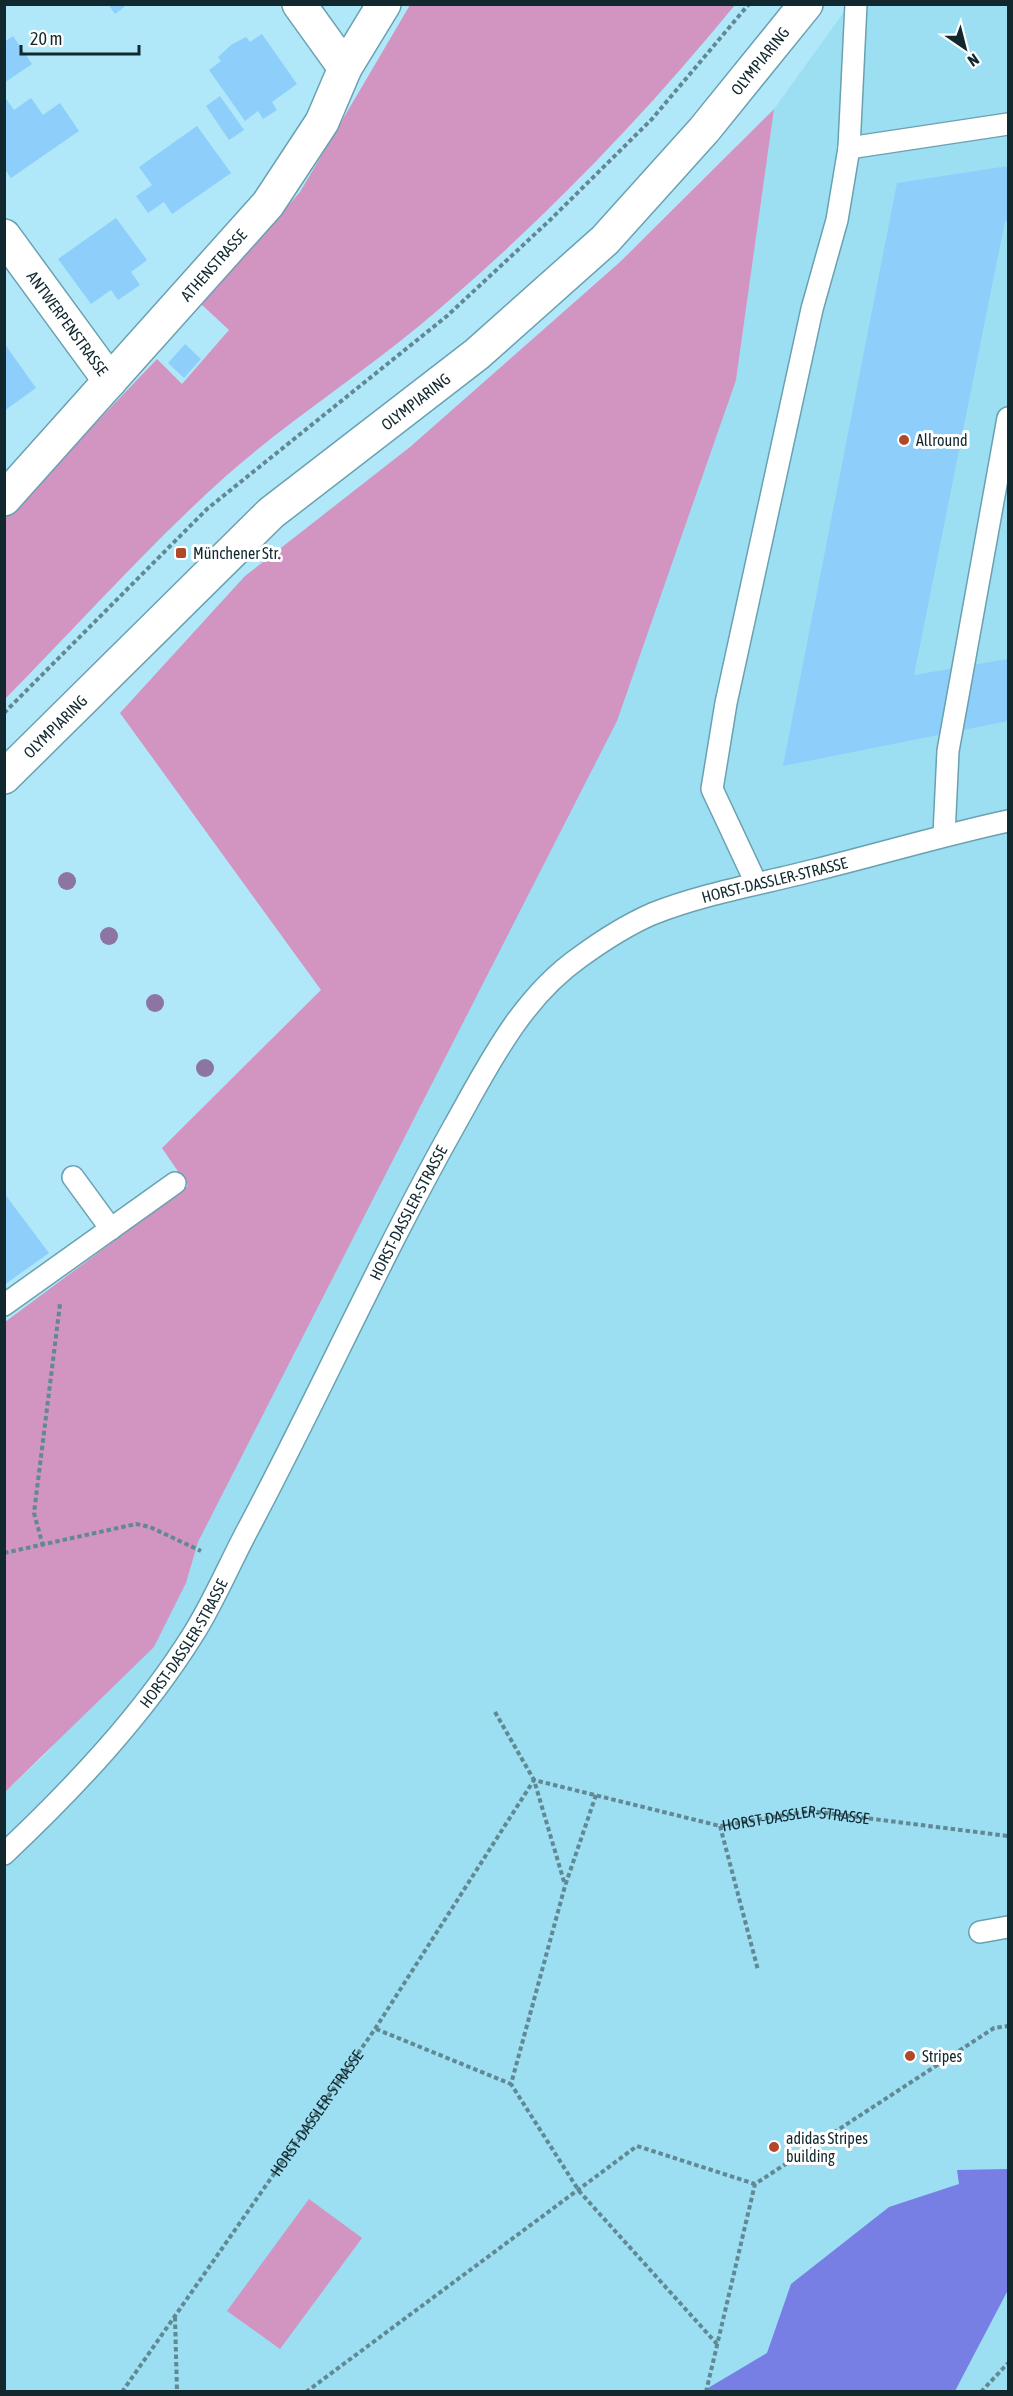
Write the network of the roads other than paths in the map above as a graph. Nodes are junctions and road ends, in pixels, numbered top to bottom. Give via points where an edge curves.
1 (299, 4) edge
2 (384, 4) edge
3 (806, 4) edge
4 (856, 4) edge
5 (345, 68) junction
6 (1008, 124) edge
7 (849, 148) junction
8 (4, 236) edge
9 (110, 381) junction
10 (1008, 418) edge
11 (4, 499) edge
12 (4, 777) edge
13 (1008, 821) edge
14 (944, 835) junction
15 (756, 883) junction
16 (73, 1177) dead end
17 (175, 1183) dead end
18 (111, 1229) junction
19 (4, 1305) edge
20 (4, 1854) edge
21 (1008, 1927) edge
22 (980, 1932) dead end

1 - 5 street
2 - 5 street, ATHENSTRASSE
3 - 12 street, OLYMPIARING via 705,130 605,240 477,354 271,513
4 - 7 lane
5 - 9 street, ATHENSTRASSE via 322,122 268,204
6 - 7 lane
7 - 15 lane via 837,220 812,309 726,703 712,789
8 - 9 street, ANTWERPENSTRASSE
9 - 11 street, ATHENSTRASSE
10 - 14 lane via 948,751
13 - 14 lane, HORST-DASSLER-STRASSE
14 - 15 lane, HORST-DASSLER-STRASSE
15 - 20 lane, HORST-DASSLER-STRASSE via 651,915 615,934 576,959 529,1005 500,1046 420,1187 195,1632 94,1763
16 - 18 lane
17 - 18 lane
18 - 19 lane
21 - 22 lane

